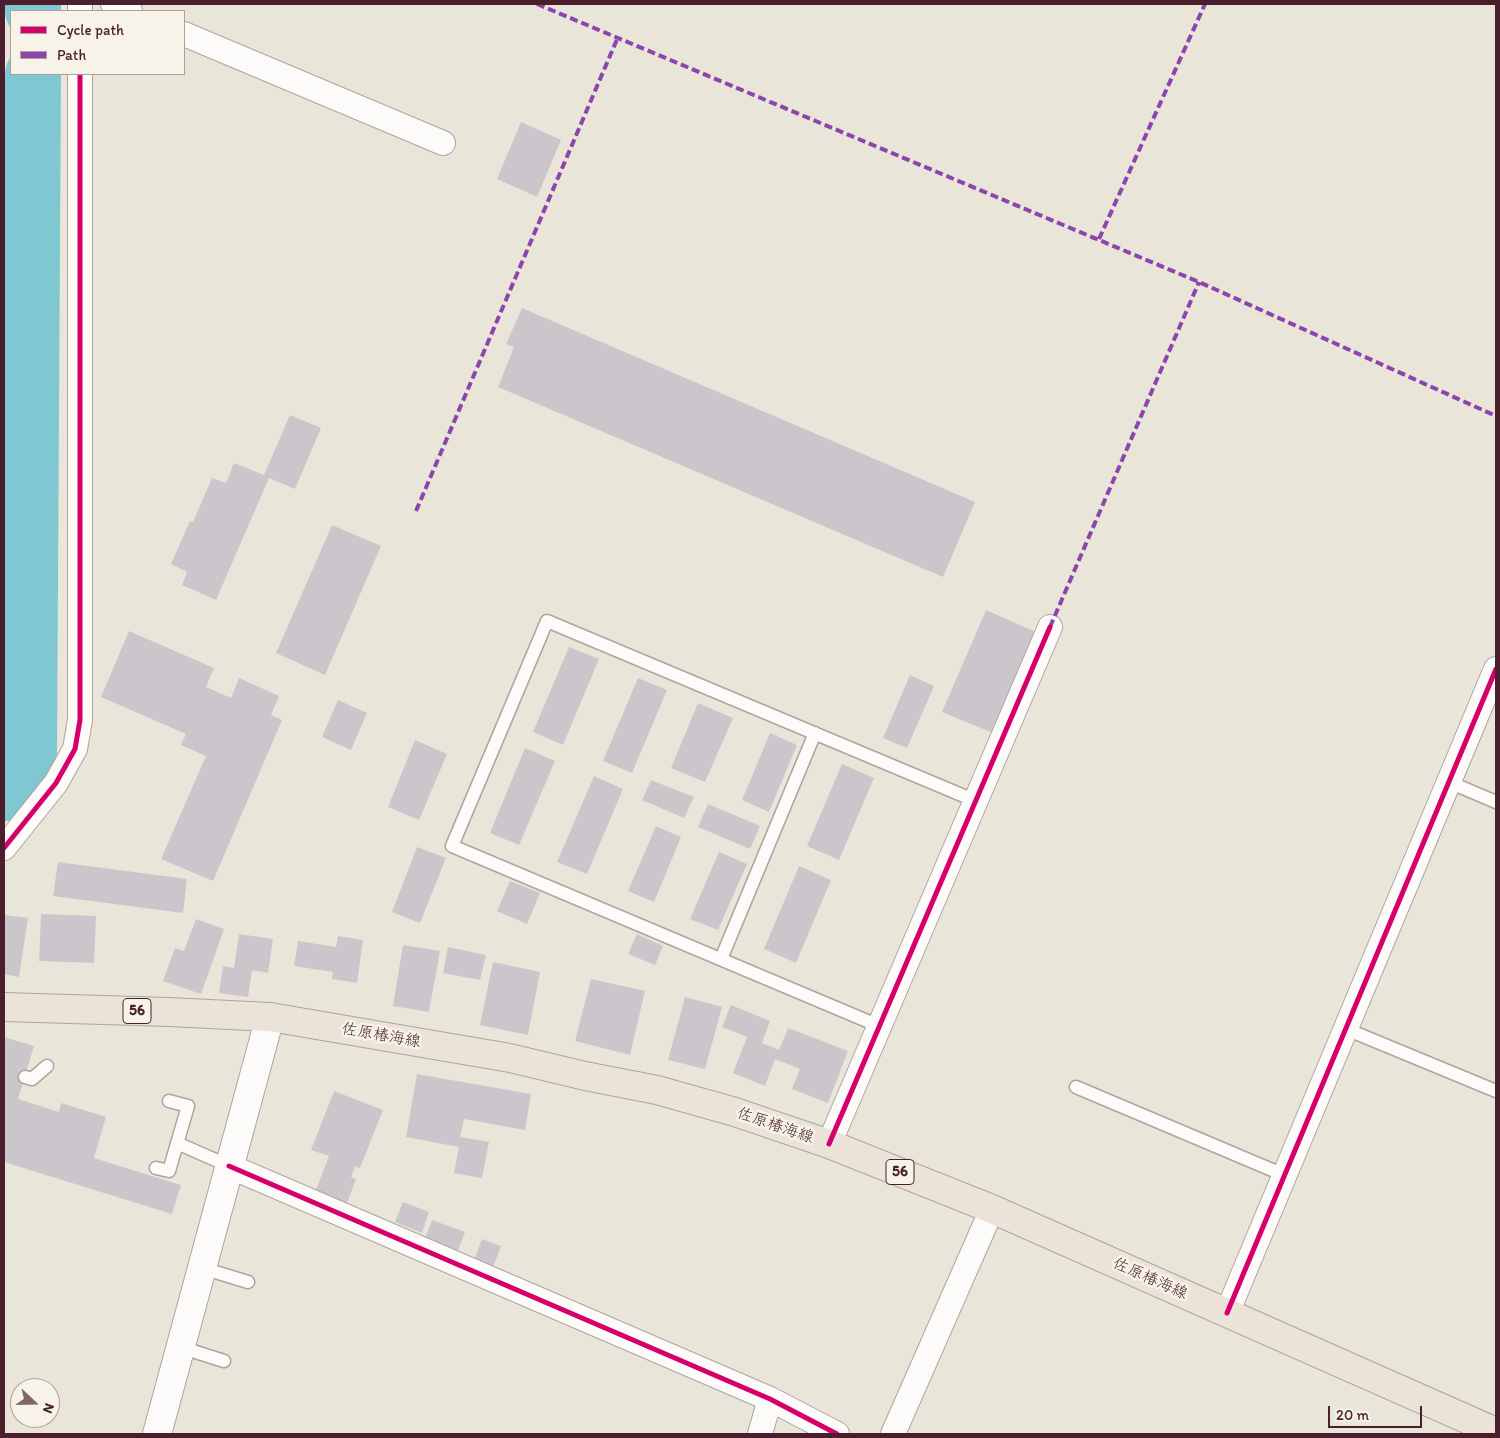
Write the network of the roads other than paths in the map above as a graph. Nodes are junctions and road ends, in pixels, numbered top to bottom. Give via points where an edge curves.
1 (113, 4) edge
2 (128, 10) edge
3 (185, 34) edge
4 (80, 75) edge
5 (443, 143) dead end
6 (1050, 627) dead end
7 (1496, 669) edge
8 (815, 733) junction
9 (1449, 782) junction
10 (976, 801) junction
11 (1496, 802) edge
12 (4, 848) edge
13 (721, 959) junction
14 (4, 1007) edge
15 (270, 1017) junction
16 (879, 1026) junction
17 (1346, 1029) junction
18 (47, 1066) dead end
19 (24, 1077) dead end
20 (1076, 1087) dead end
21 (1496, 1091) edge
22 (169, 1101) dead end
23 (177, 1143) junction
24 (829, 1144) junction
25 (229, 1166) junction
26 (156, 1168) dead end
27 (1284, 1176) junction
28 (992, 1209) junction
29 (202, 1268) junction
30 (248, 1282) dead end
31 (1227, 1312) junction
32 (180, 1347) junction
33 (224, 1361) dead end
34 (770, 1399) junction
35 (1496, 1432) edge
36 (157, 1434) edge
37 (760, 1434) edge
38 (837, 1434) edge
39 (892, 1434) edge

1 - 2 street
3 - 5 street
4 - 12 street via 80,720 75,749 56,783
6 - 10 street
7 - 9 street
8 - 10 lane
8 - 13 lane
8 - 13 lane via 547,621 452,846
9 - 11 lane
9 - 17 street
10 - 16 street
13 - 16 lane
14 - 15 main road, 佐原椿海線 / 56
15 - 24 main road, 佐原椿海線 / 56 via 510,1058 656,1090 736,1112
15 - 25 street
16 - 24 street
17 - 21 lane
17 - 27 street
18 - 19 lane via 32,1079
20 - 27 lane
22 - 23 lane via 188,1106
23 - 25 lane
23 - 26 lane via 169,1171
24 - 28 main road, 佐原椿海線 / 56
25 - 29 street
25 - 34 street
27 - 31 street
28 - 31 main road, 佐原椿海線 / 56
28 - 39 street
29 - 30 lane
29 - 32 street
31 - 35 main road, 佐原椿海線 / 56
32 - 33 lane
32 - 36 street
34 - 37 street
34 - 38 street

